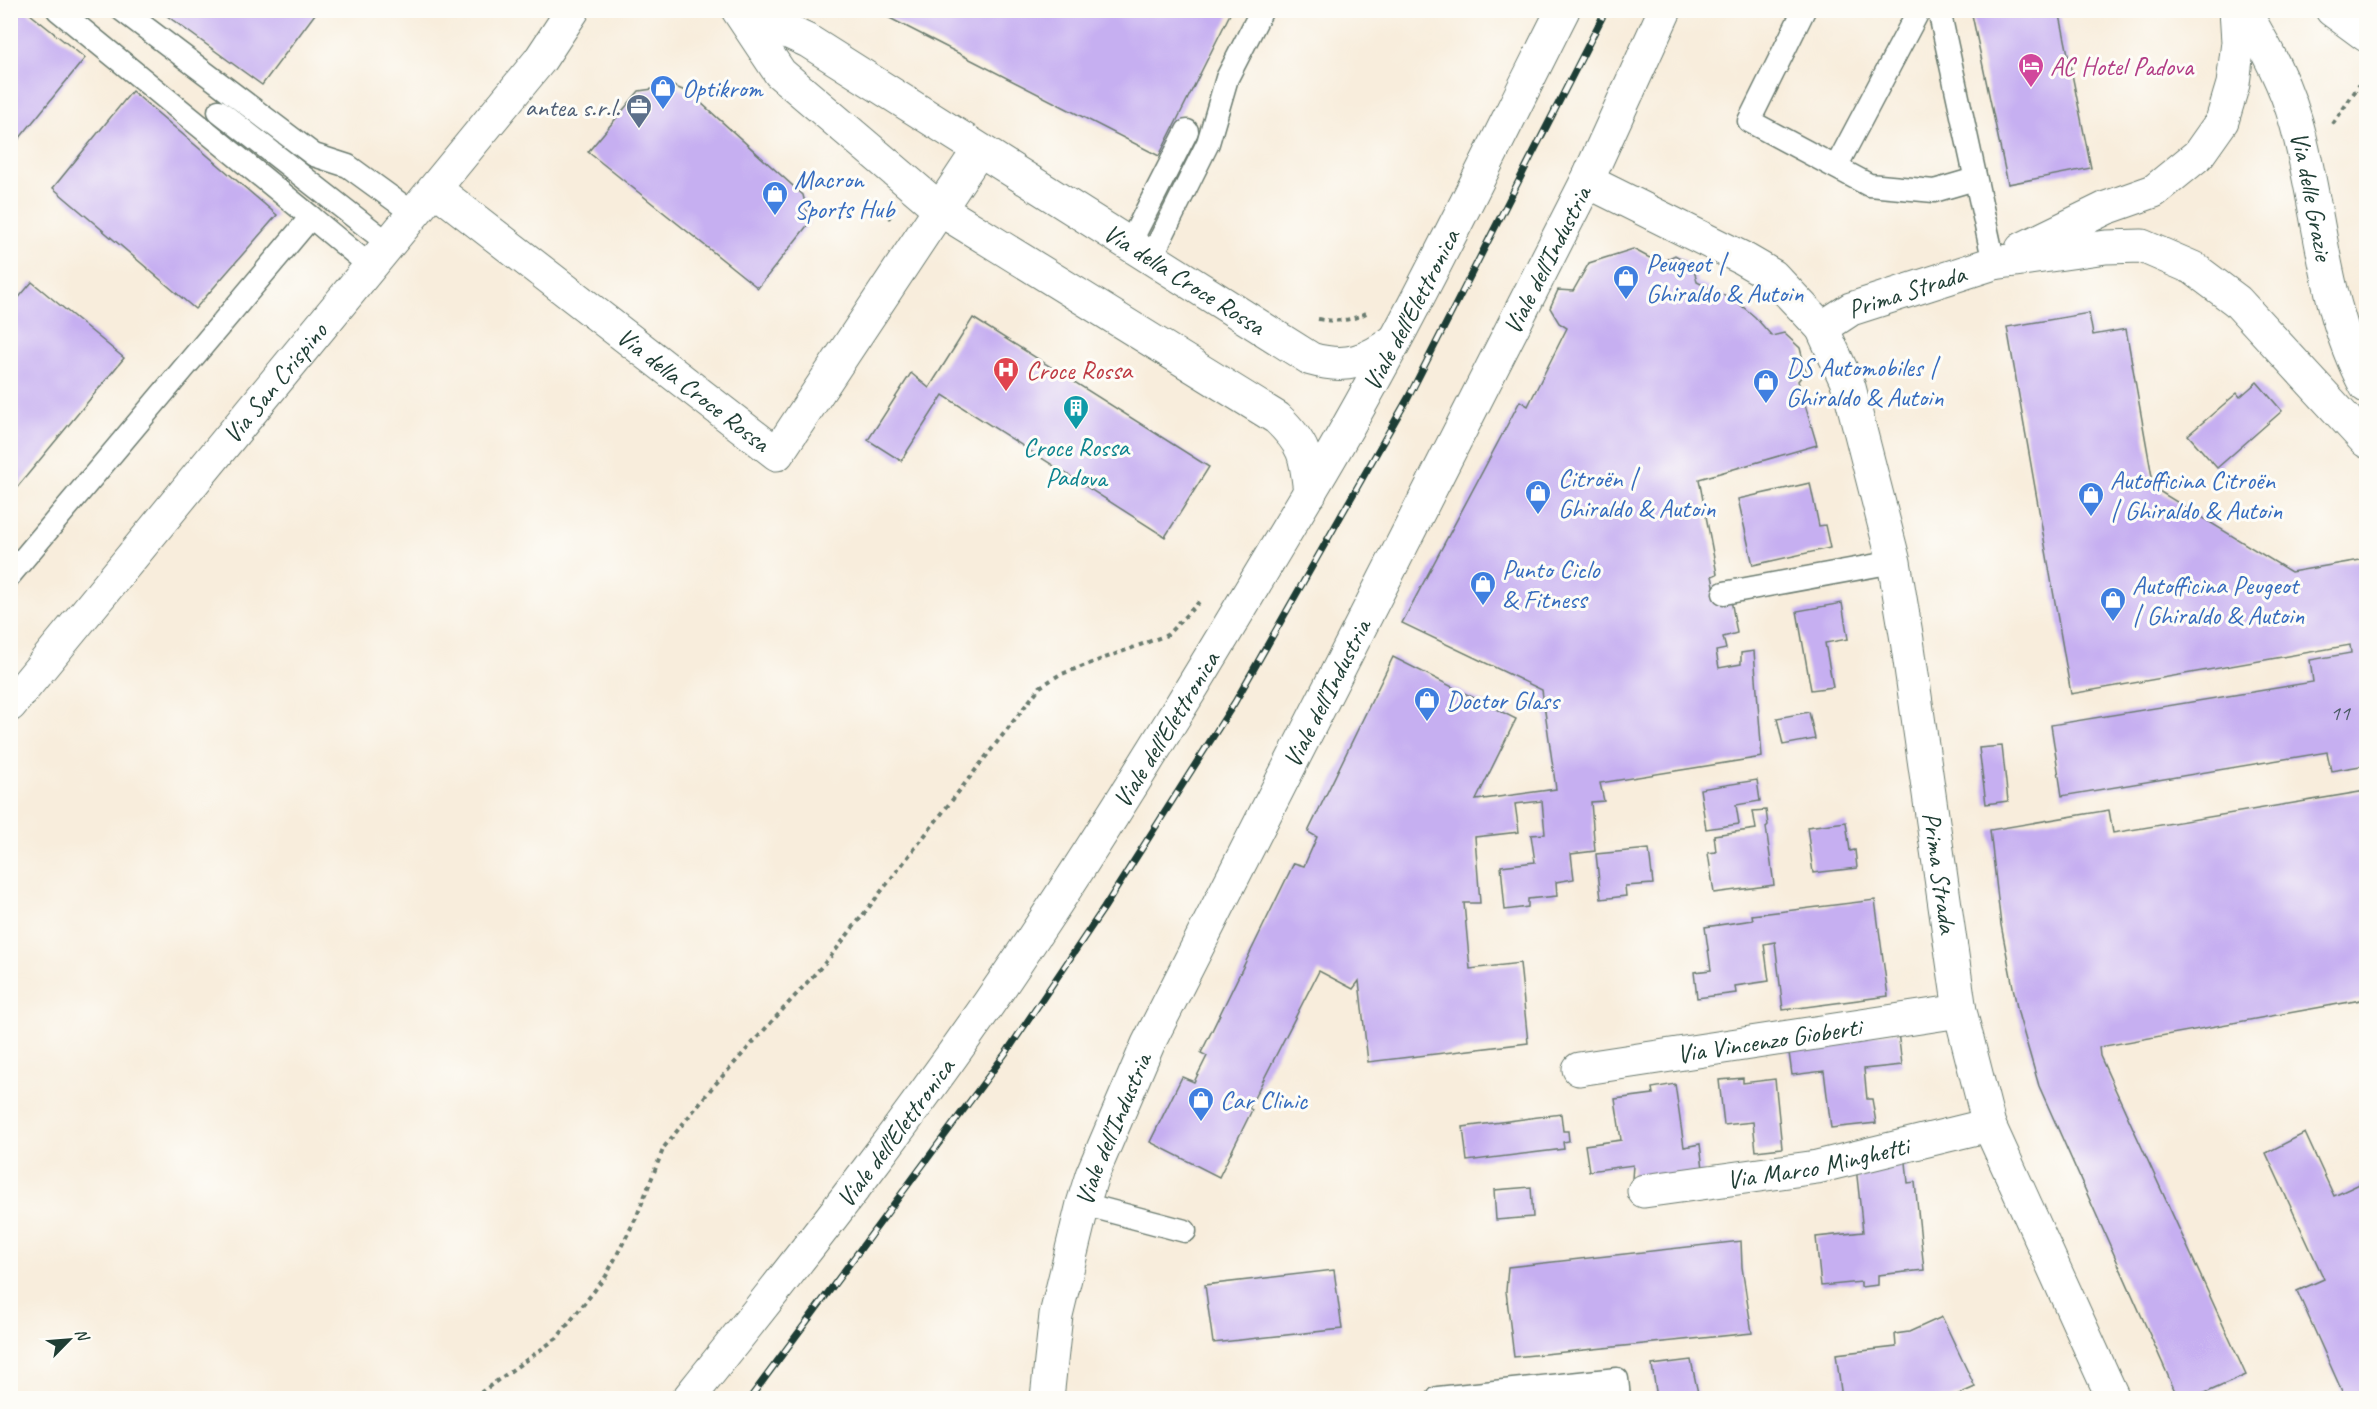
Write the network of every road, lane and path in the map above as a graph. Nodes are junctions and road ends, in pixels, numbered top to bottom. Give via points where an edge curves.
1 (58, 10) edge
2 (122, 10) edge
3 (573, 10) edge
4 (593, 10) edge
5 (740, 10) edge
6 (1262, 10) edge
7 (1563, 10) edge
8 (1665, 10) edge
9 (1804, 10) edge
10 (1919, 10) edge
11 (1939, 10) edge
12 (2236, 10) edge
13 (2243, 10) edge
14 (2332, 10) edge
15 (2367, 35) edge
16 (540, 60) junction
17 (219, 111) dead end
18 (1187, 130) dead end
19 (979, 150) junction
20 (1836, 167) junction
21 (1975, 179) junction
22 (1587, 182) junction
23 (435, 189) junction
24 (941, 210) junction
25 (414, 214) junction
26 (310, 217) junction
27 (1140, 251) junction
28 (380, 255) junction
29 (1995, 263) junction
30 (1822, 328) junction
31 (1395, 340) junction
32 (2367, 386) edge
33 (2367, 441) edge
34 (1310, 492) junction
35 (1894, 562) junction
36 (10, 575) edge
37 (1724, 593) dead end
38 (1206, 595) dead end
39 (10, 705) edge
40 (1960, 1011) junction
41 (1579, 1069) dead end
42 (1989, 1125) junction
43 (1644, 1191) dead end
44 (1083, 1204) junction
45 (1185, 1231) dead end
46 (473, 1398) edge
47 (689, 1398) edge
48 (1047, 1398) edge
49 (1438, 1398) edge
50 (1619, 1398) edge
51 (2114, 1398) edge

1 - 26 lane
2 - 25 lane via 314,155 348,166
3 - 16 street, Via San Crispino
4 - 16 street, Via San Crispino
5 - 19 street, Via della Croce Rossa via 808,41
5 - 24 street, Via della Croce Rossa via 780,73
6 - 27 lane via 1227,78 1208,143
7 - 31 street, Viale dell'Elettronica
8 - 22 street, Viale dell'Industria
9 - 20 lane via 1749,121
10 - 20 lane
11 - 21 lane
12 - 29 street via 2238,42 2233,84 2222,121 2198,155 2154,191 2106,208
13 - 32 street, Via delle Grazie via 2260,37 2296,120 2342,334
14 - 15 street
16 - 23 street, Via San Crispino
17 - 28 lane
18 - 27 lane
19 - 24 street, Via della Croce Rossa
19 - 27 street, Via della Croce Rossa
20 - 21 lane via 1869,185 1935,190
21 - 29 lane
22 - 30 street, Prima Strada via 1773,276
22 - 44 street, Viale dell'Industria via 1148,1044
23 - 24 street, Via della Croce Rossa via 777,454
23 - 25 street, Via San Crispino
24 - 34 street, Via della Croce Rossa via 1277,418 1306,457
25 - 28 street, Via San Crispino
26 - 28 lane
26 - 36 lane
27 - 31 street, Via della Croce Rossa via 1311,359 1329,364 1357,362
28 - 39 street, Via San Crispino
29 - 30 street, Prima Strada via 1851,309
29 - 33 street via 2106,247 2142,246 2193,268 2237,301
30 - 35 street, Prima Strada via 1849,387
31 - 34 street, Viale dell'Elettronica
34 - 47 street, Viale dell'Elettronica via 1199,678 1034,937 881,1153
35 - 37 lane
35 - 40 street, Prima Strada
38 - 46 path via 1167,635 1059,675 1040,687 831,956 664,1147 636,1218 606,1276 557,1338
40 - 41 street, Via Vincenzo Gioberti
40 - 42 street, Prima Strada
42 - 43 street, Via Marco Minghetti via 1816,1167
42 - 51 street, Prima Strada
44 - 45 lane
44 - 48 street, Viale dell'Industria via 1056,1315
49 - 50 lane via 1617,1379

